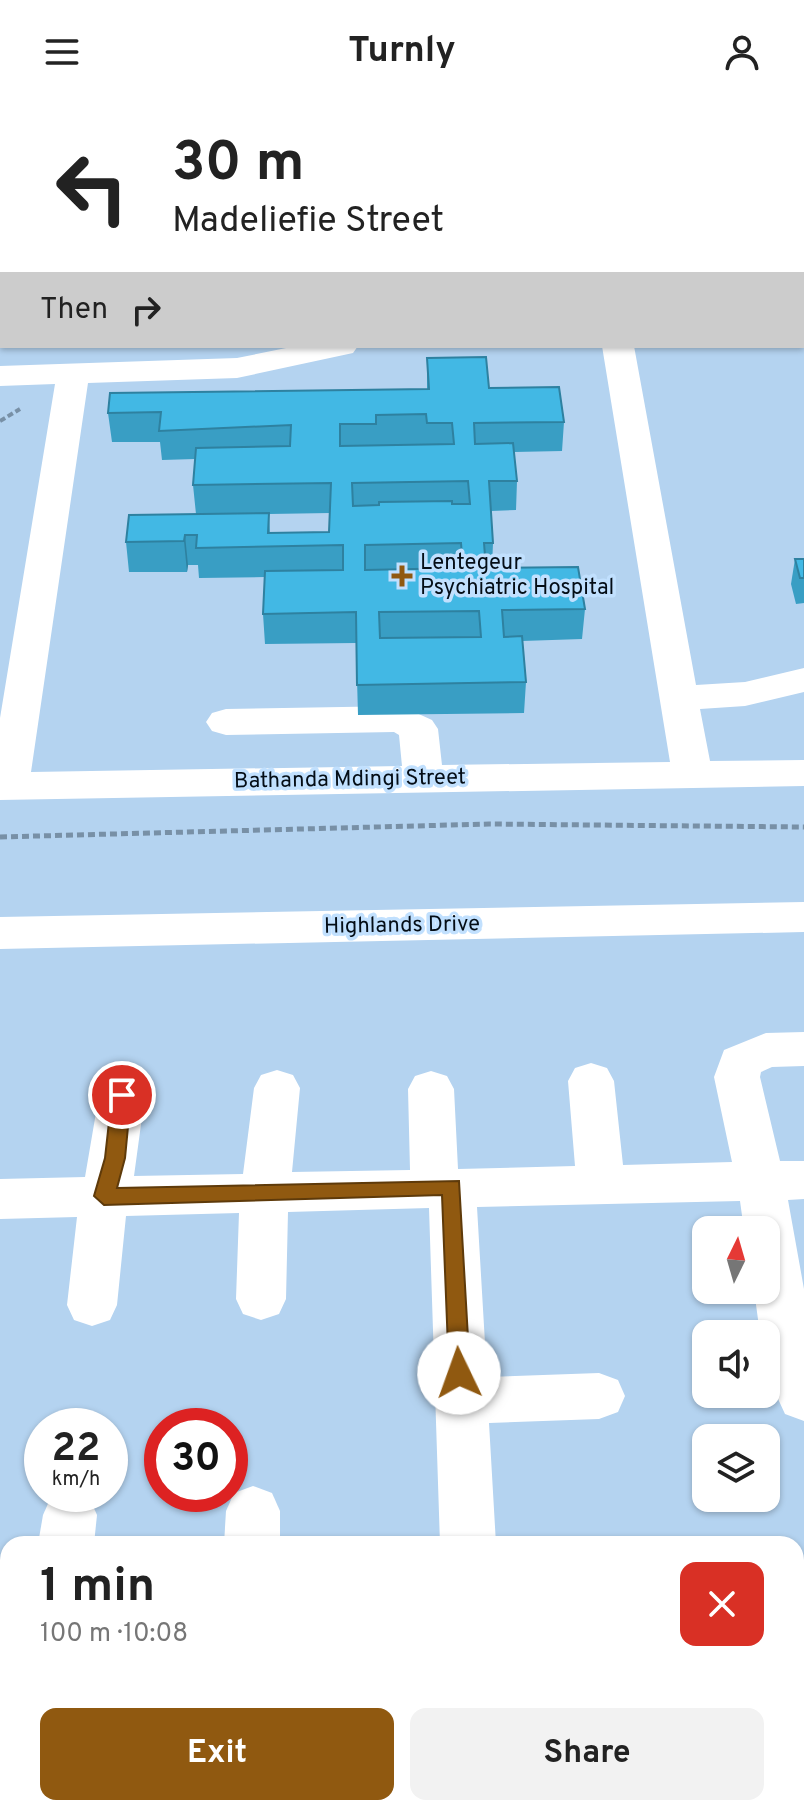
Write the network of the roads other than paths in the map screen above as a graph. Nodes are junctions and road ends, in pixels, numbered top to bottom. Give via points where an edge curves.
1 (320, 348) edge
2 (618, 348) edge
3 (299, 350) edge
4 (73, 375) junction
5 (0, 376) edge
6 (15, 645) edge
7 (804, 680) edge
8 (680, 698) junction
9 (226, 722) dead end
10 (804, 773) edge
11 (692, 775) junction
12 (424, 779) junction
13 (4, 786) edge
14 (804, 917) edge
15 (0, 933) edge
16 (804, 1049) edge
17 (591, 1081) dead end
18 (277, 1088) dead end
19 (431, 1089) dead end
20 (122, 1095) dead end
21 (783, 1181) edge
22 (601, 1186) junction
23 (443, 1187) junction
24 (266, 1191) junction
25 (104, 1196) junction
26 (0, 1199) edge
27 (261, 1299) dead end
28 (92, 1305) dead end
29 (599, 1396) dead end
30 (804, 1398) edge
31 (461, 1401) junction
32 (468, 1536) edge

1 - 3 street
2 - 8 street
3 - 4 street via 237,368
4 - 5 street
4 - 6 street, Bathanda Mdingi Street
6 - 13 street, Bathanda Mdingi Street
7 - 8 street via 745,694
8 - 11 street
9 - 12 street via 401,719 418,729
10 - 11 street, Bathanda Mdingi Street
11 - 12 street, Bathanda Mdingi Street
12 - 13 street, Bathanda Mdingi Street
14 - 15 street, Highlands Drive
16 - 21 street via 766,1050 740,1062 737,1077
17 - 22 street
18 - 24 street
19 - 23 street
20 - 25 street via 115,1158
21 - 22 street
21 - 30 street via 793,1375
22 - 23 street
23 - 24 street
23 - 31 street
24 - 25 street
24 - 27 street
25 - 26 street
25 - 28 street
29 - 31 street
31 - 32 street

